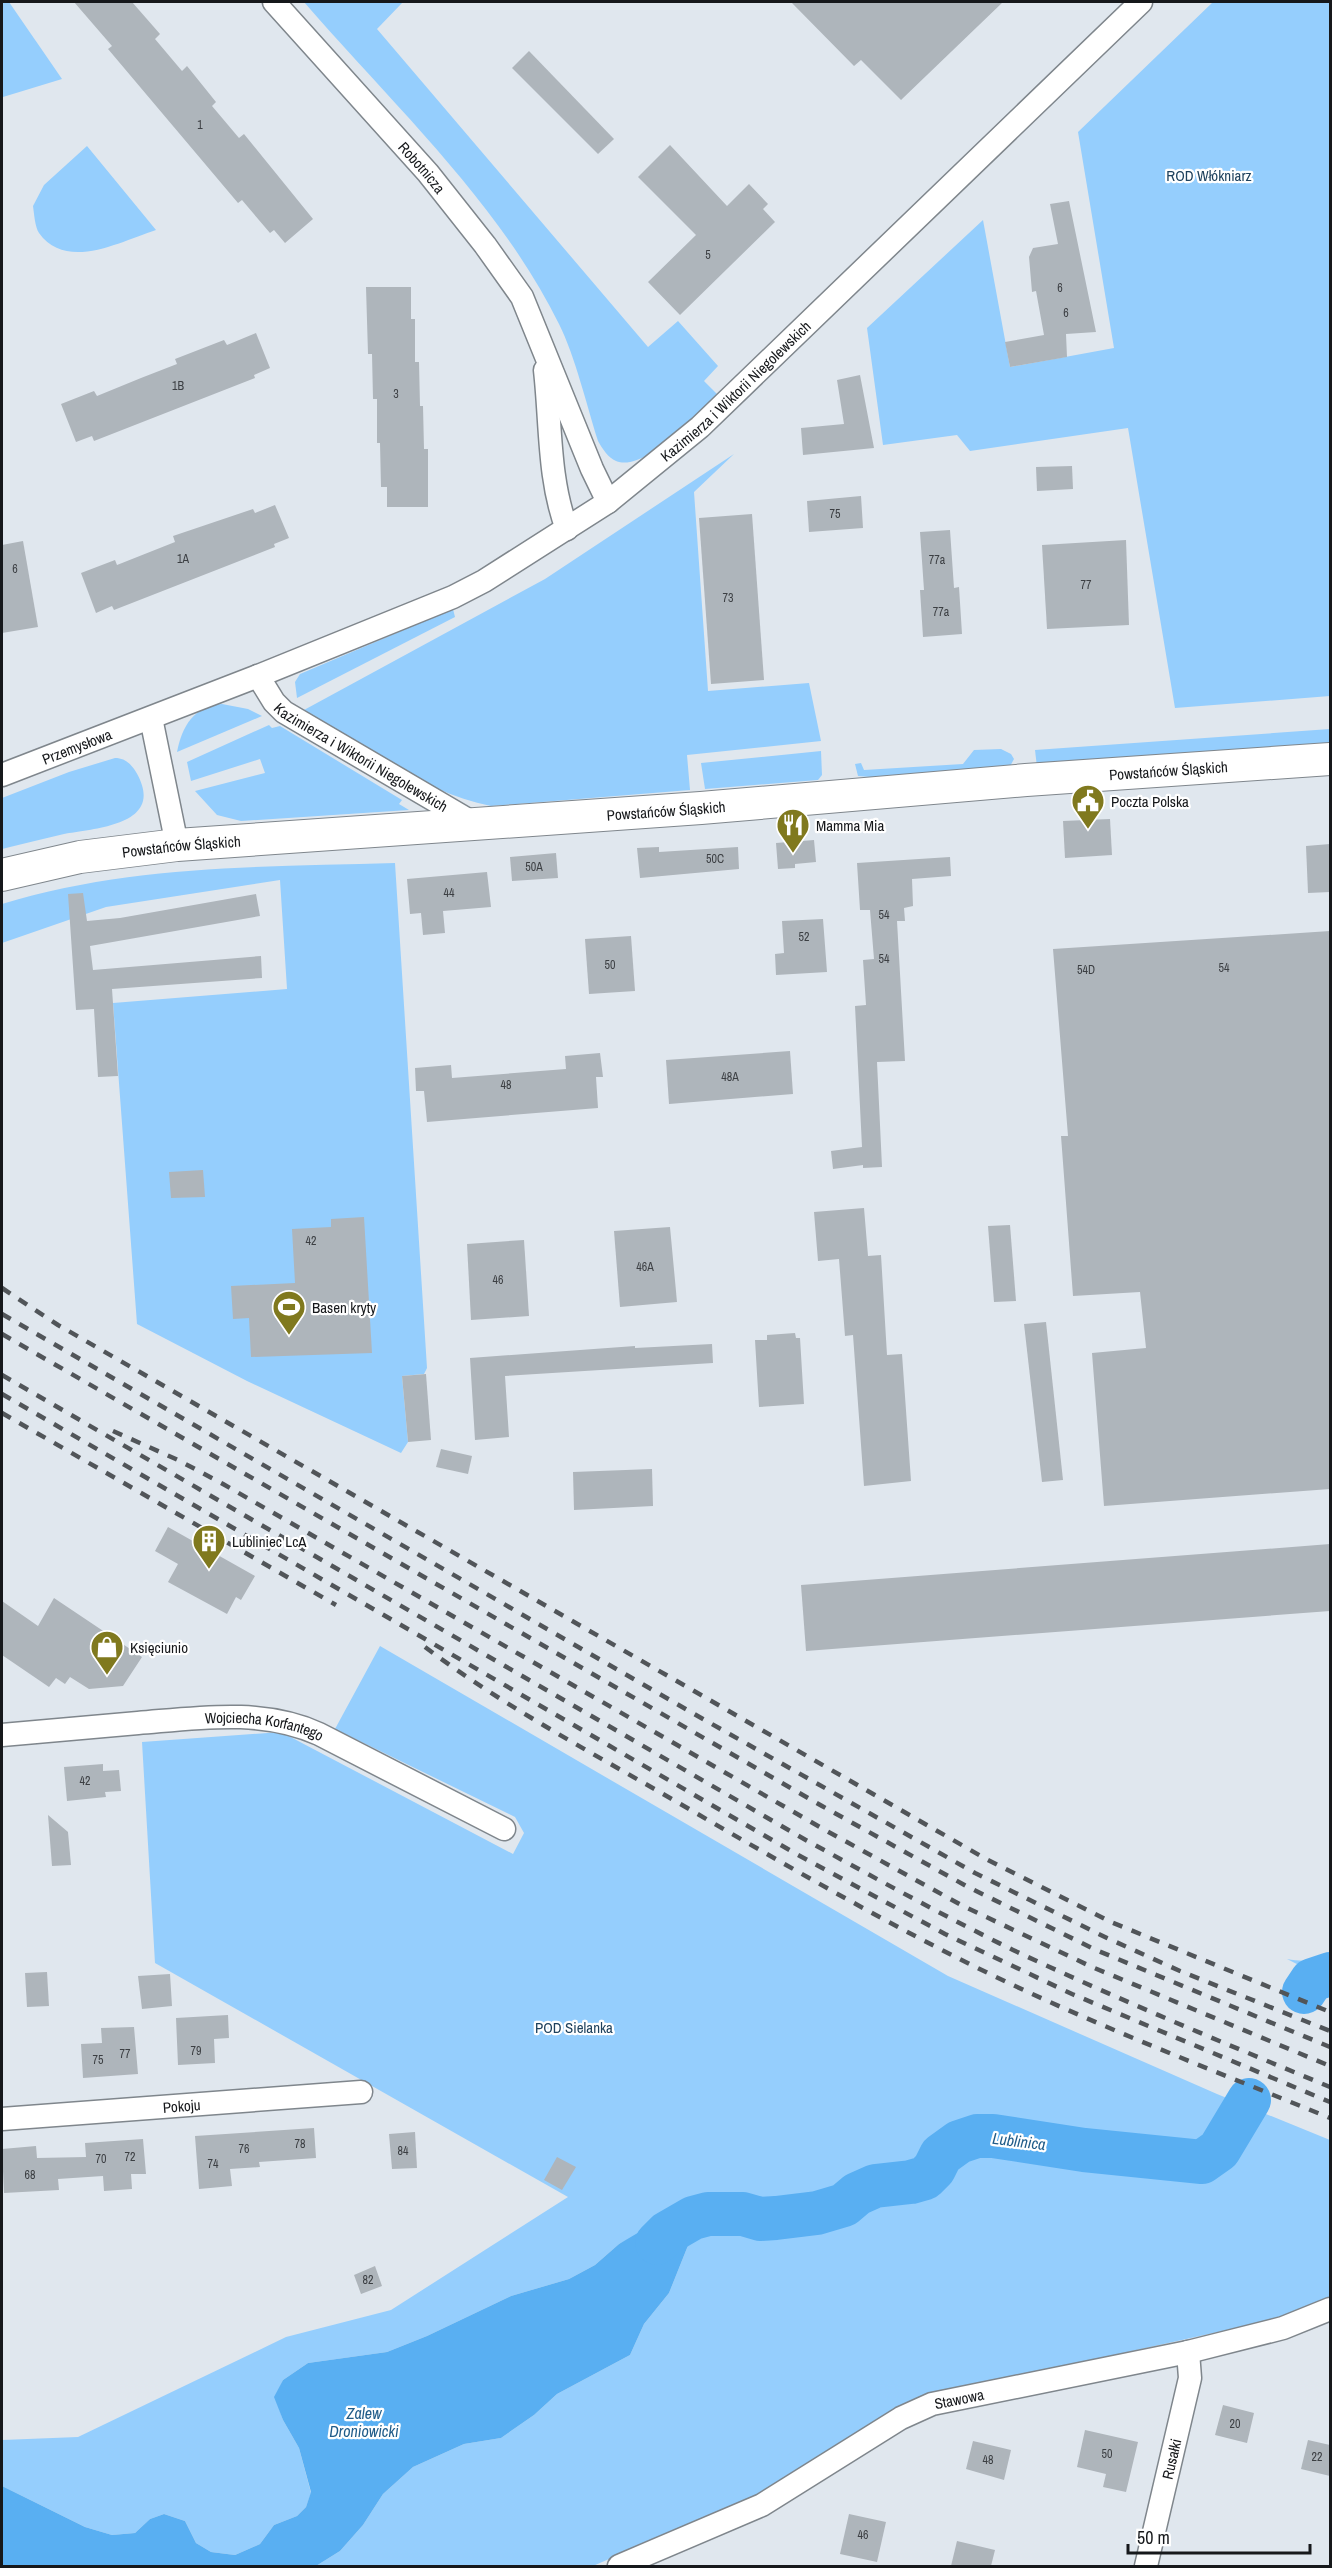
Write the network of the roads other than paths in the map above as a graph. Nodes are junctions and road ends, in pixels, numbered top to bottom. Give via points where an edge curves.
1 (274, 2) edge
2 (1141, 2) edge
3 (543, 351) junction
4 (608, 502) junction
5 (567, 529) junction
6 (258, 676) junction
7 (151, 718) junction
8 (1330, 759) edge
9 (2, 775) edge
10 (475, 824) junction
11 (177, 845) junction
12 (2, 875) edge
13 (2, 1735) edge
14 (504, 1829) dead end
15 (361, 2092) dead end
16 (2, 2119) edge
17 (1330, 2309) edge
18 (1188, 2352) junction
19 (619, 2566) edge
20 (1146, 2566) edge

1 - 3 street, Robotnicza via 428,173 485,245 522,297
2 - 4 street, Kazimierza i Wiktorii Niegolewskich via 700,427
3 - 4 street, Robotnicza
3 - 5 street, Robotnicza via 552,466
4 - 5 street, Kazimierza i Wiktorii Niegolewskich
5 - 6 street, Kazimierza i Wiktorii Niegolewskich via 453,597
6 - 7 street, Kazimierza i Wiktorii Niegolewskich
6 - 10 street, Kazimierza i Wiktorii Niegolewskich via 284,712
7 - 9 street, Przemysłowa
7 - 11 street
8 - 10 main road, Powstańców Śląskich
10 - 11 main road, Powstańców Śląskich
11 - 12 main road, Powstańców Śląskich via 80,857
13 - 14 street, Wojciecha Korfantego via 210,1717 268,1719 319,1734
15 - 16 street, Pokoju
17 - 18 street, Stawowa via 1283,2328
18 - 19 street, Stawowa via 915,2410 771,2501
18 - 20 street, Rusałki via 1190,2378

